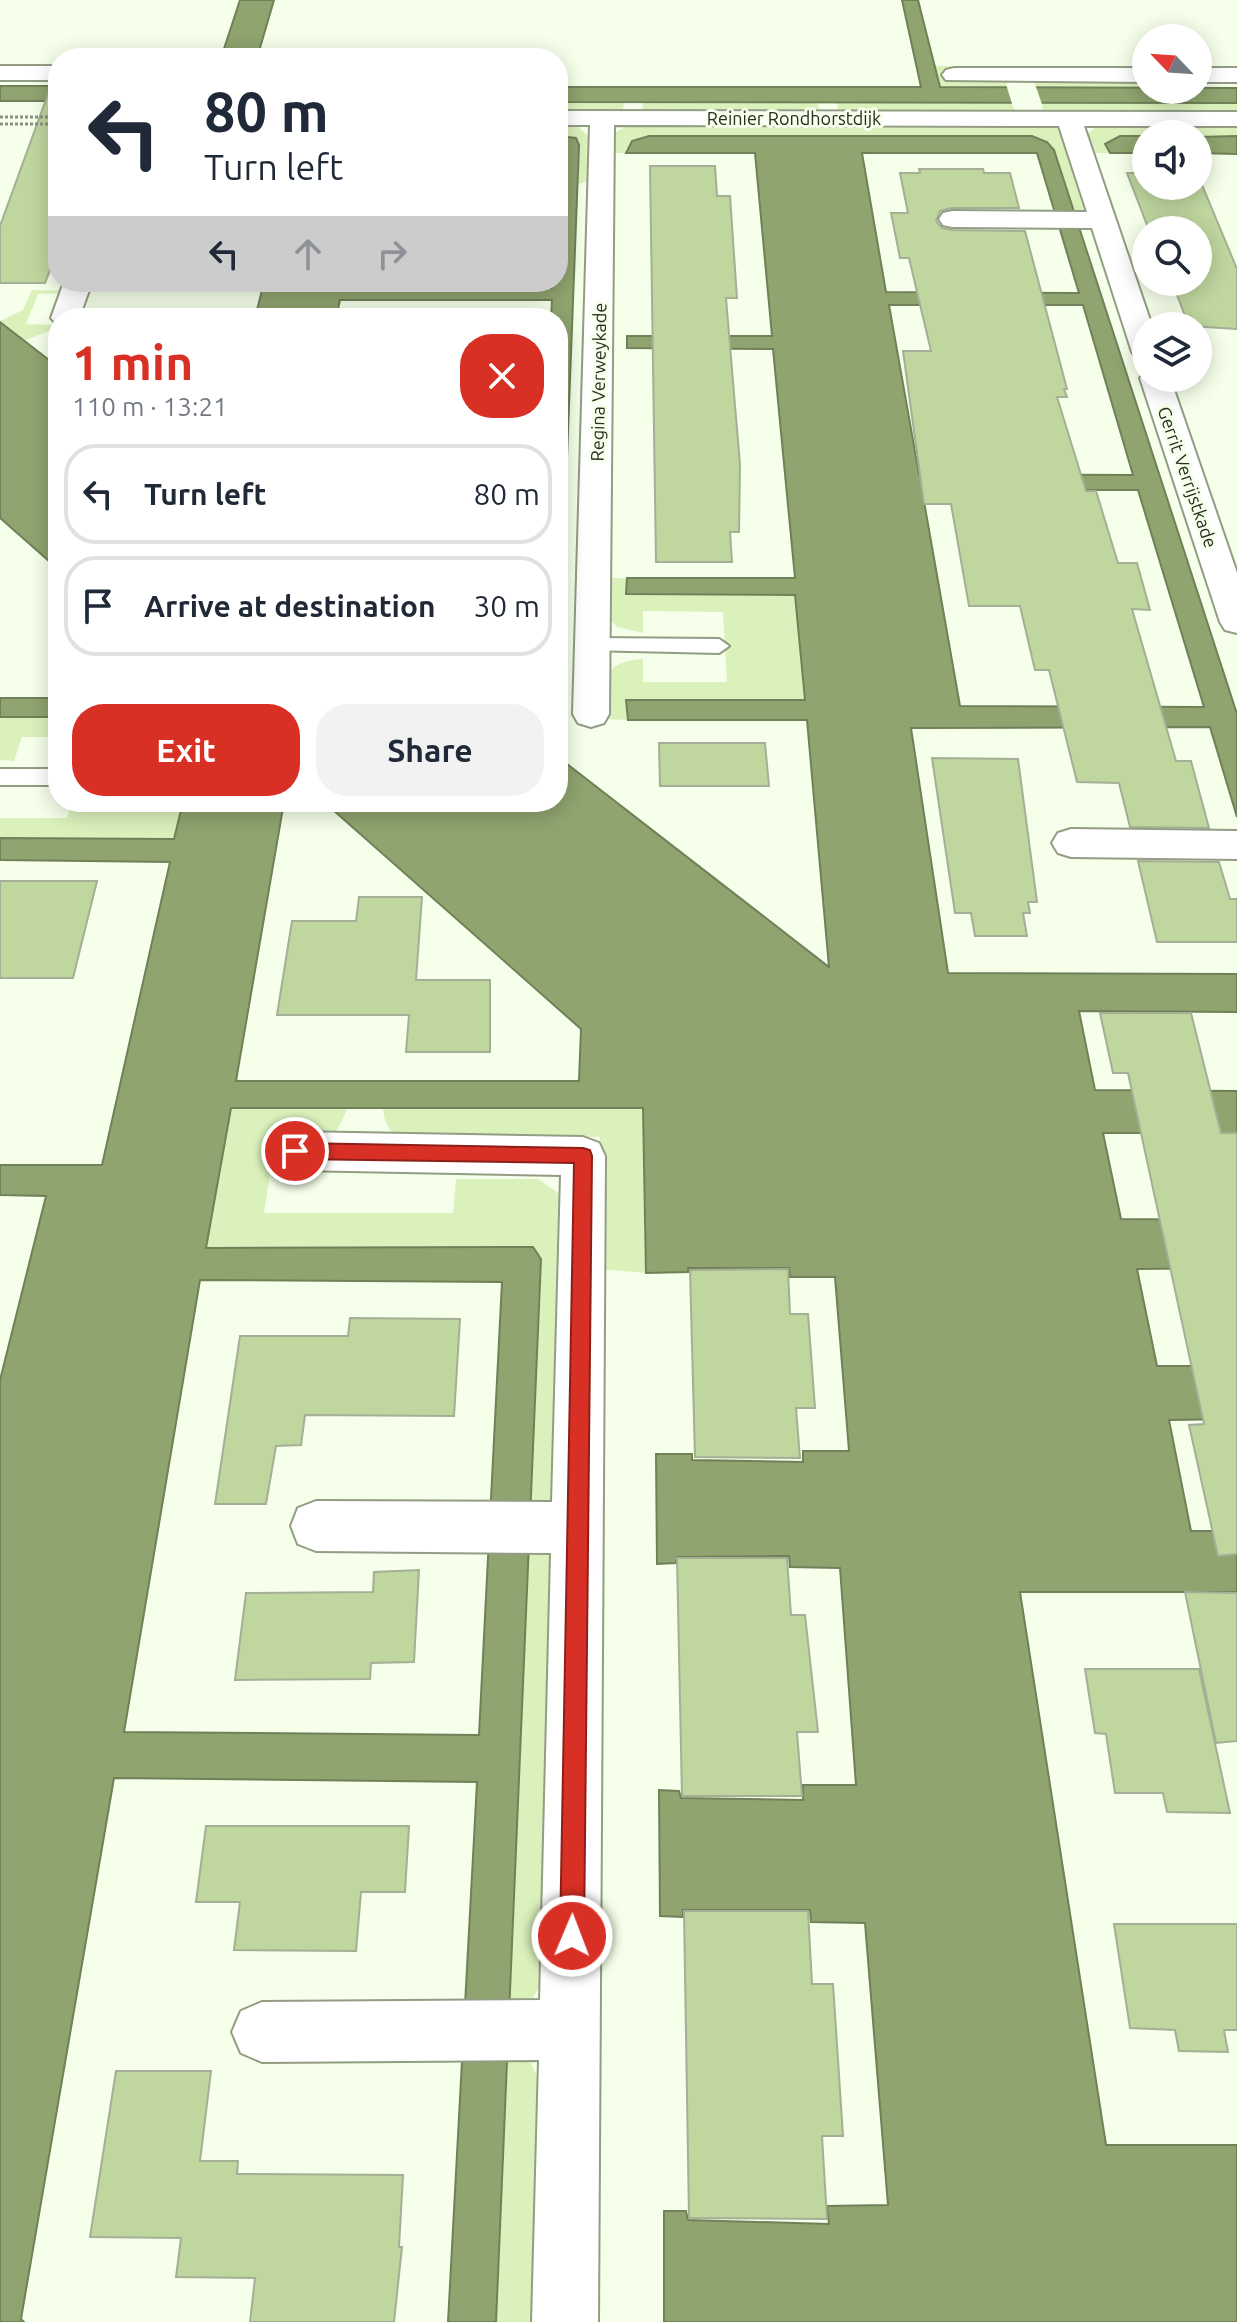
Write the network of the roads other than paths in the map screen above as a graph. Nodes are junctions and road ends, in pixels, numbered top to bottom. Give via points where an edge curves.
1 (0, 73) edge
2 (48, 73) edge
3 (954, 75) dead end
4 (1132, 75) edge
5 (1212, 75) edge
6 (1237, 75) edge
7 (1018, 78) junction
8 (1029, 115) junction
9 (568, 118) edge
10 (602, 118) junction
11 (1069, 119) junction
12 (1237, 119) edge
13 (952, 219) dead end
14 (1094, 220) junction
15 (1132, 316) edge
16 (1160, 392) edge
17 (1237, 622) edge
18 (592, 645) junction
19 (719, 646) dead end
20 (591, 714) dead end
21 (0, 777) edge
22 (48, 777) edge
23 (1071, 843) dead end
24 (1235, 845) edge
25 (295, 1151) dead end
26 (316, 1526) dead end
27 (562, 1527) junction
28 (550, 2030) junction
29 (262, 2032) dead end
30 (565, 2322) edge

1 - 2 street
3 - 7 street
4 - 7 street
5 - 6 street
7 - 8 street
8 - 10 street, Reinier Rondhorstdijk
8 - 11 street, Reinier Rondhorstdijk
9 - 10 street, Reinier Rondhorstdijk
10 - 18 street, Regina Verweykade
11 - 12 street, Reinier Rondhorstdijk
11 - 14 street
13 - 14 street
14 - 15 street
16 - 17 street, Gerrit Verrijstkade
18 - 19 lane
18 - 20 street, Regina Verweykade
21 - 22 lane
23 - 24 street
25 - 27 street via 583,1156
26 - 27 street
27 - 28 street
28 - 29 street
28 - 30 street

